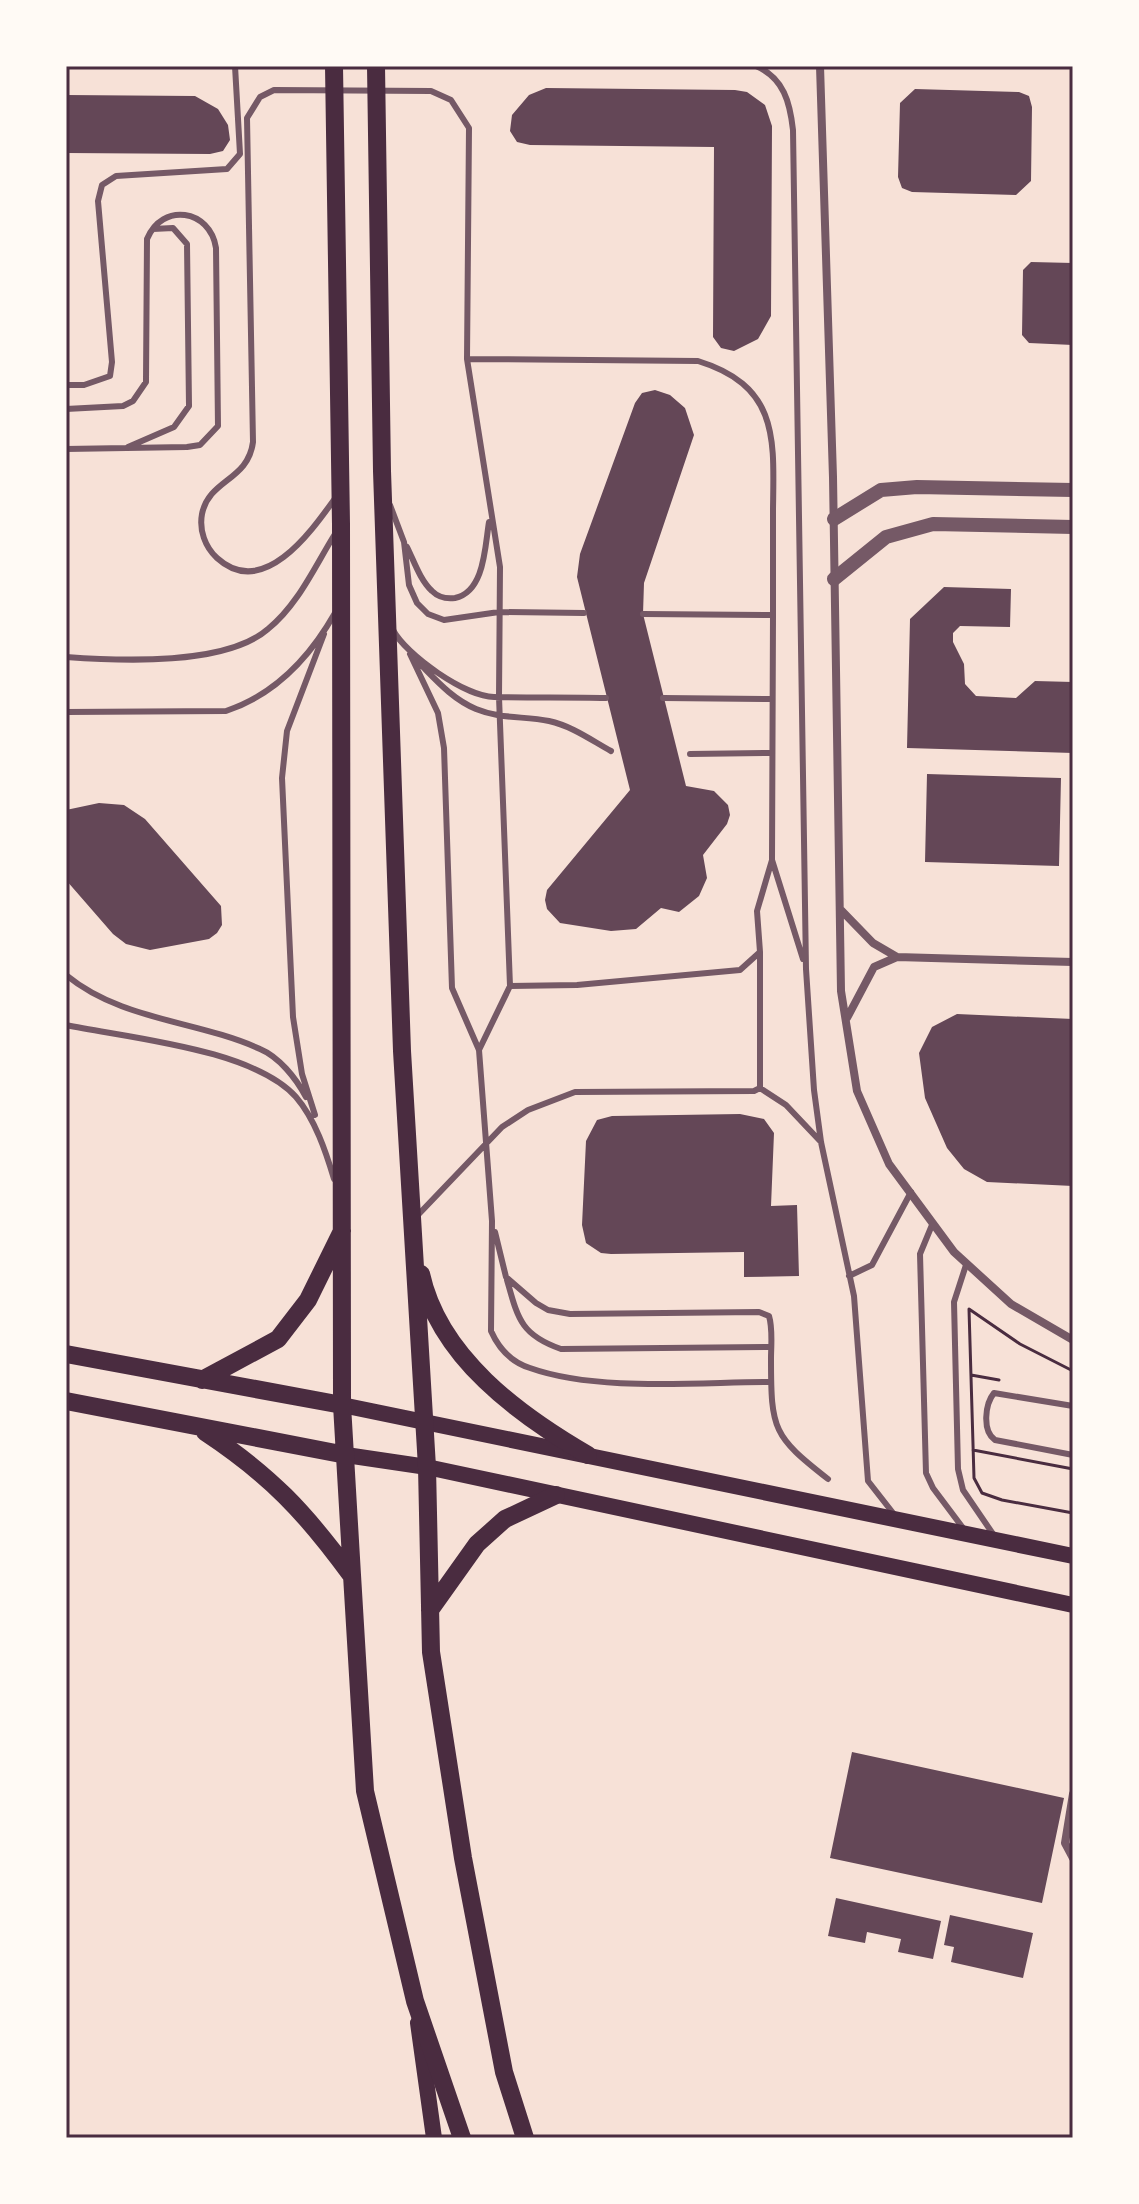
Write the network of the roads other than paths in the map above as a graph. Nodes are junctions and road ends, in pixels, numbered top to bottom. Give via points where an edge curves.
1 (235, 66) edge
2 (334, 66) edge
3 (376, 66) edge
4 (756, 66) edge
5 (820, 66) edge
6 (151, 230) junction
7 (467, 359) junction
8 (66, 385) edge
9 (66, 409) edge
10 (124, 448) junction
11 (66, 449) edge
12 (383, 480) junction
13 (340, 481) junction
14 (1073, 490) edge
15 (490, 514) junction
16 (834, 519) junction
17 (341, 524) junction
18 (1073, 527) edge
19 (404, 542) junction
20 (834, 579) junction
21 (341, 603) junction
22 (499, 612) junction
23 (584, 613) dead end
24 (643, 614) dead end
25 (773, 615) junction
26 (387, 618) junction
27 (324, 634) junction
28 (410, 654) junction
29 (66, 659) edge
30 (499, 697) junction
31 (606, 698) dead end
32 (663, 698) dead end
33 (772, 699) junction
34 (66, 712) edge
35 (500, 716) junction
36 (611, 751) dead end
37 (772, 753) junction
38 (690, 754) dead end
39 (772, 860) junction
40 (840, 908) junction
41 (760, 952) junction
42 (897, 957) junction
43 (1073, 962) edge
44 (806, 969) junction
45 (66, 975) edge
46 (510, 986) junction
47 (846, 1022) junction
48 (66, 1025) edge
49 (479, 1050) junction
50 (760, 1088) junction
51 (315, 1115) junction
52 (821, 1142) junction
53 (486, 1145) junction
54 (326, 1150) junction
55 (911, 1192) junction
56 (492, 1221) junction
57 (411, 1223) junction
58 (345, 1225) junction
59 (932, 1225) junction
60 (966, 1265) junction
61 (849, 1276) junction
62 (506, 1277) junction
63 (1073, 1340) edge
64 (771, 1347) junction
65 (66, 1354) edge
66 (202, 1380) junction
67 (771, 1382) junction
68 (66, 1401) edge
69 (342, 1405) junction
70 (1073, 1406) edge
71 (425, 1420) junction
72 (196, 1425) junction
73 (346, 1455) junction
74 (588, 1455) junction
75 (1073, 1455) edge
76 (427, 1467) junction
77 (828, 1479) dead end
78 (556, 1495) junction
79 (906, 1521) junction
80 (968, 1534) junction
81 (998, 1541) junction
82 (1073, 1556) edge
83 (352, 1575) junction
84 (1073, 1605) edge
85 (430, 1610) junction
86 (1073, 1794) edge
87 (1073, 1858) edge
88 (415, 2001) junction
89 (434, 2138) edge
90 (462, 2138) edge
91 (525, 2138) edge

1 - 8 lane via 240,154 235,163 227,169 116,176 102,185 98,201 110,376
2 - 13 main road
3 - 12 main road
4 - 44 lane via 780,83 790,103 793,130
5 - 16 street
6 - 9 lane via 146,249 146,382 123,406
6 - 10 lane via 173,228 187,244 189,406 174,427
6 - 10 lane via 166,217 185,214 203,222 214,238 218,426 200,445
7 - 13 lane via 469,128 451,100 431,91 274,90 260,97 247,126 253,442 244,467 208,498 201,517 204,538 223,563 243,570 264,567 298,547
7 - 15 lane
7 - 25 lane via 698,361 736,379 757,399 774,438
10 - 11 lane
12 - 19 lane
12 - 26 main road
13 - 17 main road
14 - 16 street via 881,490
15 - 19 lane via 477,580 459,597 434,594
15 - 22 lane via 500,567
16 - 20 street
17 - 21 main road
17 - 29 lane via 283,615 248,643 206,656
18 - 20 street via 933,524 886,537
19 - 22 lane via 409,585 428,614 444,620
20 - 40 street
21 - 27 lane
21 - 58 main road
22 - 23 lane
22 - 30 lane
24 - 25 lane
25 - 33 lane
26 - 28 lane
26 - 57 main road
27 - 34 lane via 276,685 226,711
27 - 51 lane via 287,731 282,778 293,1017
28 - 30 lane via 468,689
28 - 35 lane via 450,694
28 - 49 lane via 438,713 444,748 452,988
30 - 31 lane
30 - 35 lane
32 - 33 lane
33 - 37 lane
35 - 36 lane via 550,721
35 - 46 lane
37 - 38 lane
37 - 39 lane
39 - 41 lane via 757,911
39 - 44 lane
40 - 42 street via 873,943
40 - 47 street
41 - 46 lane via 740,970
41 - 50 lane
42 - 43 street
42 - 47 street via 874,967
44 - 52 lane
45 - 51 lane via 112,1004 261,1049 289,1072
46 - 49 lane
47 - 55 street via 857,1091 889,1164
48 - 54 lane via 244,1062 297,1098
49 - 53 lane
50 - 52 lane via 786,1105
50 - 53 lane via 575,1092 528,1110
51 - 54 lane
52 - 61 lane
53 - 56 lane
53 - 57 lane
54 - 58 lane
55 - 59 street
55 - 61 lane via 872,1265
56 - 62 lane
56 - 67 lane via 491,1331 509,1357 529,1368 576,1379
57 - 71 main road
57 - 74 main road via 424,1286 446,1330 479,1376 535,1424
58 - 66 main road via 308,1300 278,1339
58 - 69 main road
59 - 60 street
59 - 80 lane via 920,1254 926,1473
60 - 63 street via 1011,1304
60 - 81 lane via 954,1302 958,1469 963,1490
61 - 79 lane via 868,1481 886,1508
62 - 64 lane via 536,1303 561,1312 764,1313 770,1320
62 - 64 lane via 523,1327 561,1349
64 - 67 lane
65 - 66 main road
66 - 69 main road
67 - 77 lane via 786,1446
68 - 72 main road
69 - 71 main road
69 - 73 main road
70 - 75 lane via 994,1393 988,1402 987,1429 995,1440
71 - 74 main road
71 - 76 main road
72 - 73 main road
72 - 83 main road via 256,1466 313,1524
73 - 76 main road
73 - 83 main road
74 - 79 main road
76 - 78 main road
76 - 85 main road
78 - 84 main road
78 - 85 main road via 505,1519 477,1544
79 - 80 main road
80 - 81 main road
81 - 82 main road
83 - 88 main road via 365,1791
85 - 91 main road via 431,1652 463,1858 504,2072
86 - 87 street via 1065,1843
88 - 89 main road
88 - 90 main road

